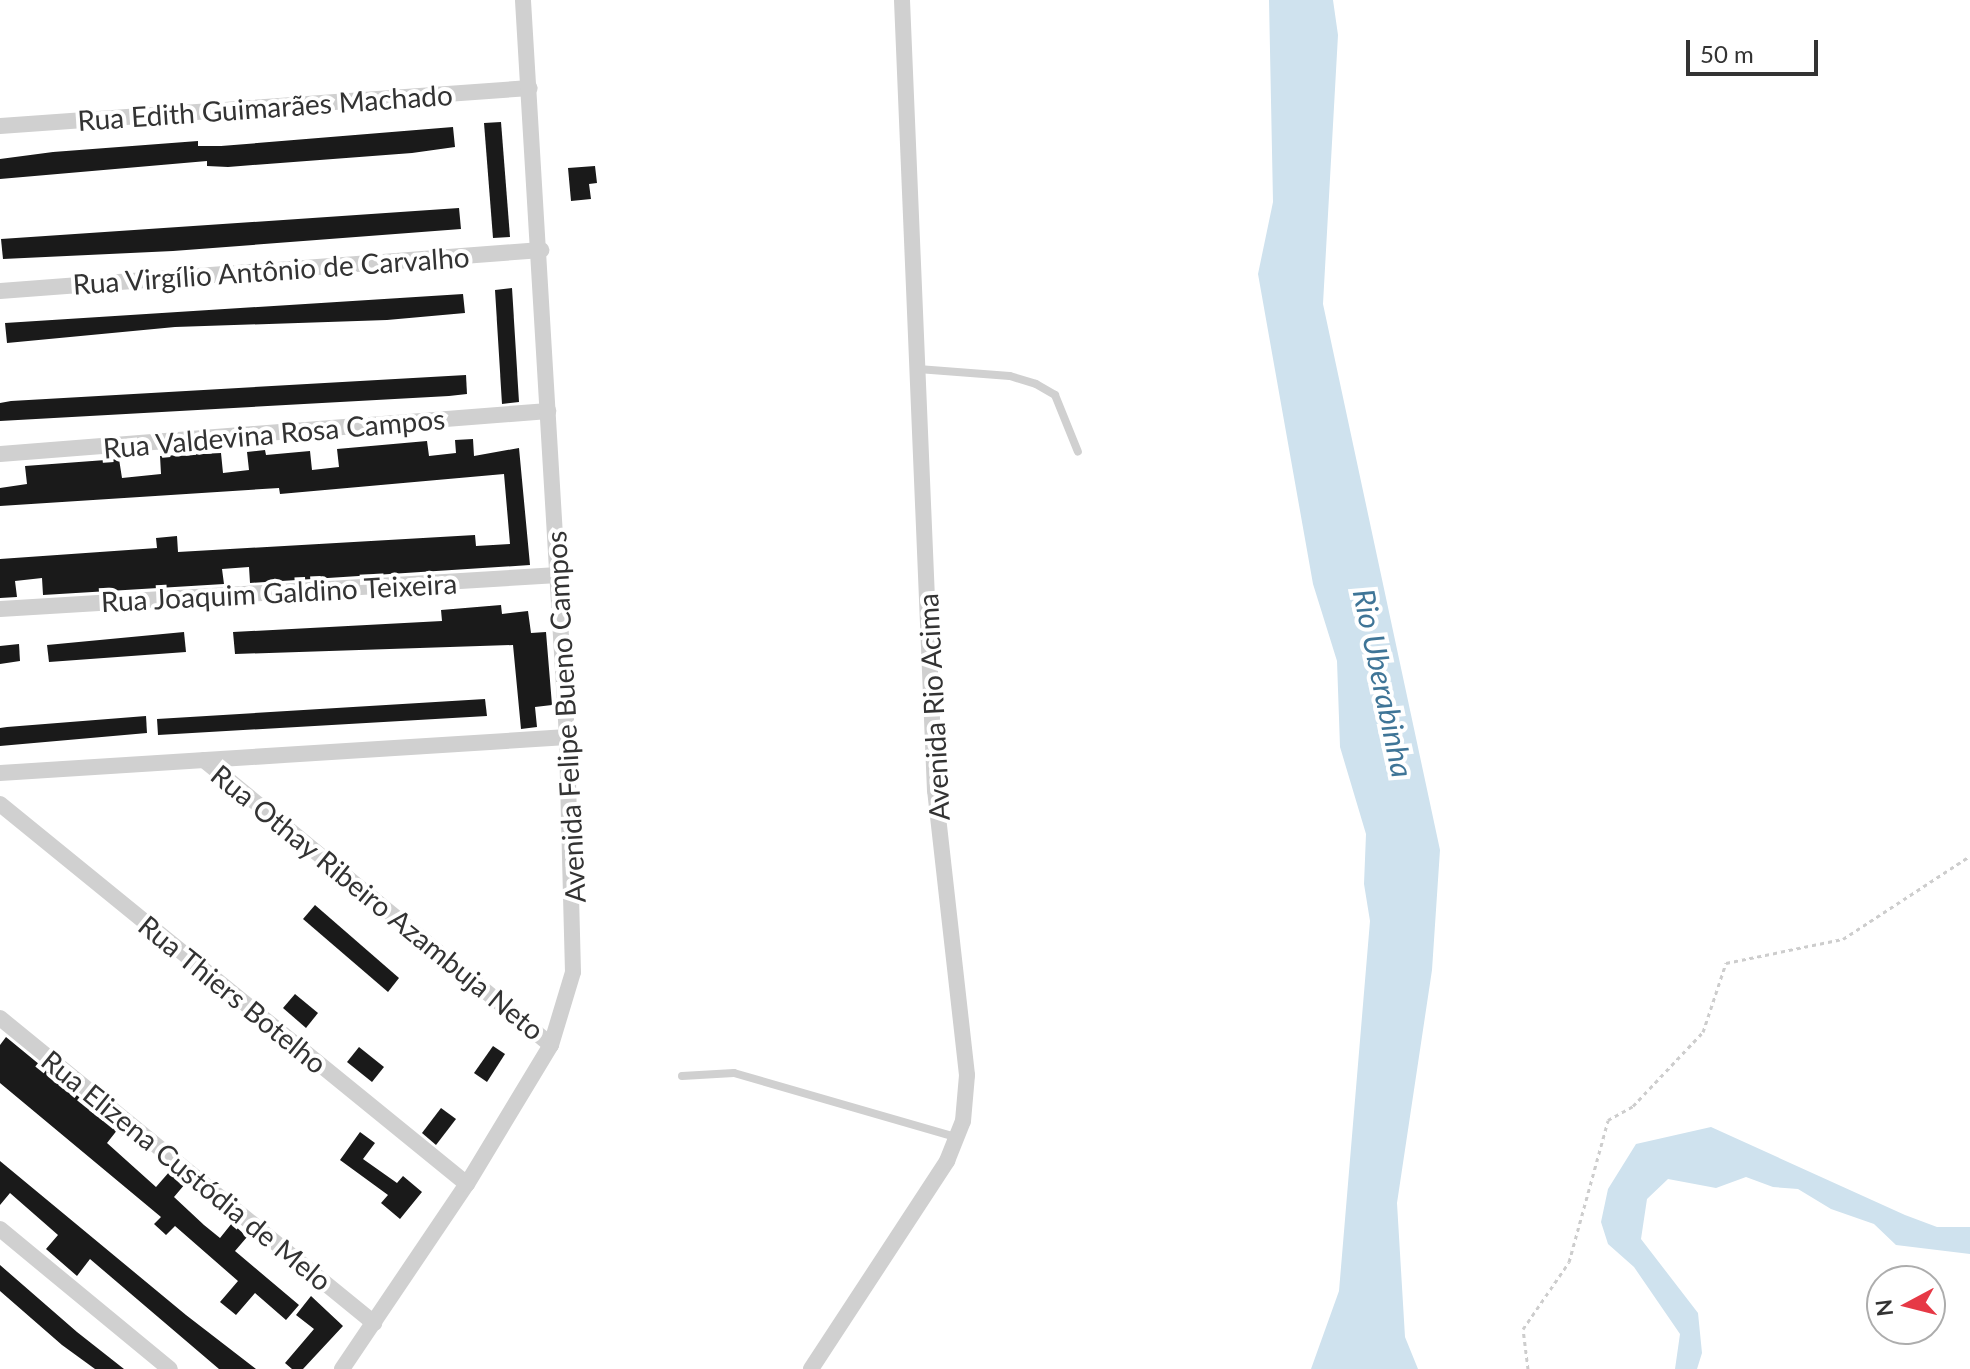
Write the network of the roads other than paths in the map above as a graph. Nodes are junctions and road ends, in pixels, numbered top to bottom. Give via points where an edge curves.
1 (523, 0) edge
2 (902, 0) edge
3 (530, 88) junction
4 (0, 126) edge
5 (541, 250) junction
6 (0, 291) edge
7 (918, 369) junction
8 (548, 411) junction
9 (1078, 452) dead end
10 (0, 454) edge
11 (558, 575) junction
12 (0, 609) edge
13 (567, 737) junction
14 (204, 760) junction
15 (0, 773) edge
16 (0, 804) edge
17 (0, 1018) edge
18 (551, 1045) junction
19 (682, 1076) dead end
20 (959, 1138) junction
21 (467, 1184) junction
22 (0, 1229) edge
23 (374, 1323) junction
24 (170, 1369) edge
25 (342, 1369) edge
26 (811, 1369) edge

1 - 3 street, Avenida Felipe Bueno Campos
2 - 7 street, Avenida Rio Acima
3 - 4 street, Rua Edith Guimarães Machado
3 - 5 street, Avenida Felipe Bueno Campos
5 - 6 street, Rua Virgílio Antônio de Carvalho
5 - 8 street, Avenida Felipe Bueno Campos
7 - 9 lane via 1010,376 1036,384 1055,395
7 - 20 street, Avenida Rio Acima via 935,791 964,1017 967,1075
8 - 10 street, Rua Valdevina Rosa Campos
8 - 11 street, Avenida Felipe Bueno Campos
11 - 12 street, Rua Joaquim Galdino Teixeira
11 - 13 street, Avenida Felipe Bueno Campos
13 - 14 street
13 - 18 street, Avenida Felipe Bueno Campos via 576,934 567,1007
14 - 15 street
14 - 18 street, Rua Othay Ribeiro Azambuja Neto
16 - 21 street, Rua Thiers Botelho
17 - 23 street, Rua Elizena Custódia de Melo
18 - 21 street, Avenida Felipe Bueno Campos
19 - 20 lane via 734,1073
20 - 26 street, Avenida Rio Acima
21 - 23 street, Avenida Felipe Bueno Campos
22 - 24 street
23 - 25 street, Avenida Felipe Bueno Campos

